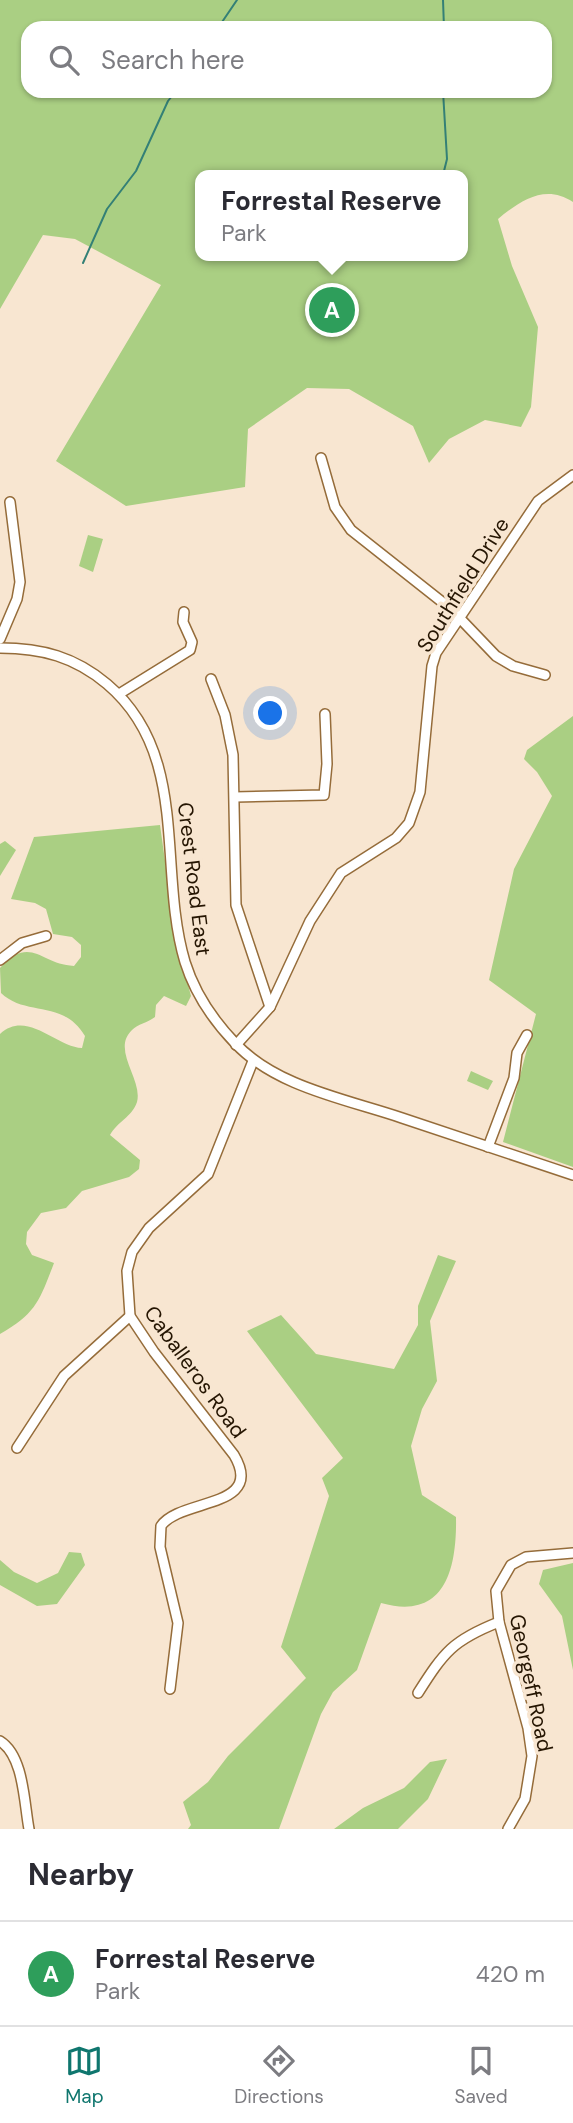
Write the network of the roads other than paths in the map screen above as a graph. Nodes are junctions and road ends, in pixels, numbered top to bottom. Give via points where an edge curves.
1 (321, 458) dead end
2 (573, 475) edge
3 (10, 502) dead end
4 (184, 612) dead end
5 (459, 616) junction
6 (0, 639) edge
7 (0, 649) edge
8 (545, 675) dead end
9 (211, 679) dead end
10 (120, 694) junction
11 (325, 714) dead end
12 (235, 797) junction
13 (46, 936) dead end
14 (0, 960) edge
15 (270, 1007) junction
16 (527, 1035) dead end
17 (236, 1045) junction
18 (253, 1061) junction
19 (488, 1147) junction
20 (573, 1175) edge
21 (130, 1316) junction
22 (17, 1448) dead end
23 (573, 1553) edge
24 (499, 1622) junction
25 (170, 1689) dead end
26 (418, 1693) dead end
27 (0, 1741) edge
28 (29, 1829) edge
29 (508, 1829) edge

1 - 5 street via 335,507 351,530
2 - 5 street, Southfield Drive via 538,500
3 - 6 street via 20,582
4 - 10 street via 190,650
5 - 8 street via 505,662
5 - 15 street, Southfield Drive via 432,666 420,792 414,812 396,838 341,873 304,932
7 - 10 street, Crest Road East via 59,655 92,671
9 - 12 street via 230,735
10 - 17 street, Crest Road East via 147,732 164,778 185,962 212,1018
11 - 12 street via 324,795
12 - 15 street via 236,905
13 - 14 street via 22,943
15 - 17 street, Southfield Drive
16 - 19 street via 517,1053 514,1078
17 - 18 street, Crest Road East
18 - 19 street, Crest Road East via 298,1083
18 - 21 street, Caballeros Road via 208,1174 149,1228 132,1252 127,1271
19 - 20 street, Crest Road East
21 - 22 street via 64,1376
21 - 25 street, Caballeros Road via 240,1467 239,1483 230,1496 173,1513 160,1526 159,1540 178,1623
23 - 24 street, Georgeff Road via 533,1555 511,1565 496,1591
24 - 26 street via 467,1634 450,1648
24 - 29 street, Georgeff Road via 532,1756 525,1799
27 - 28 street via 16,1762

